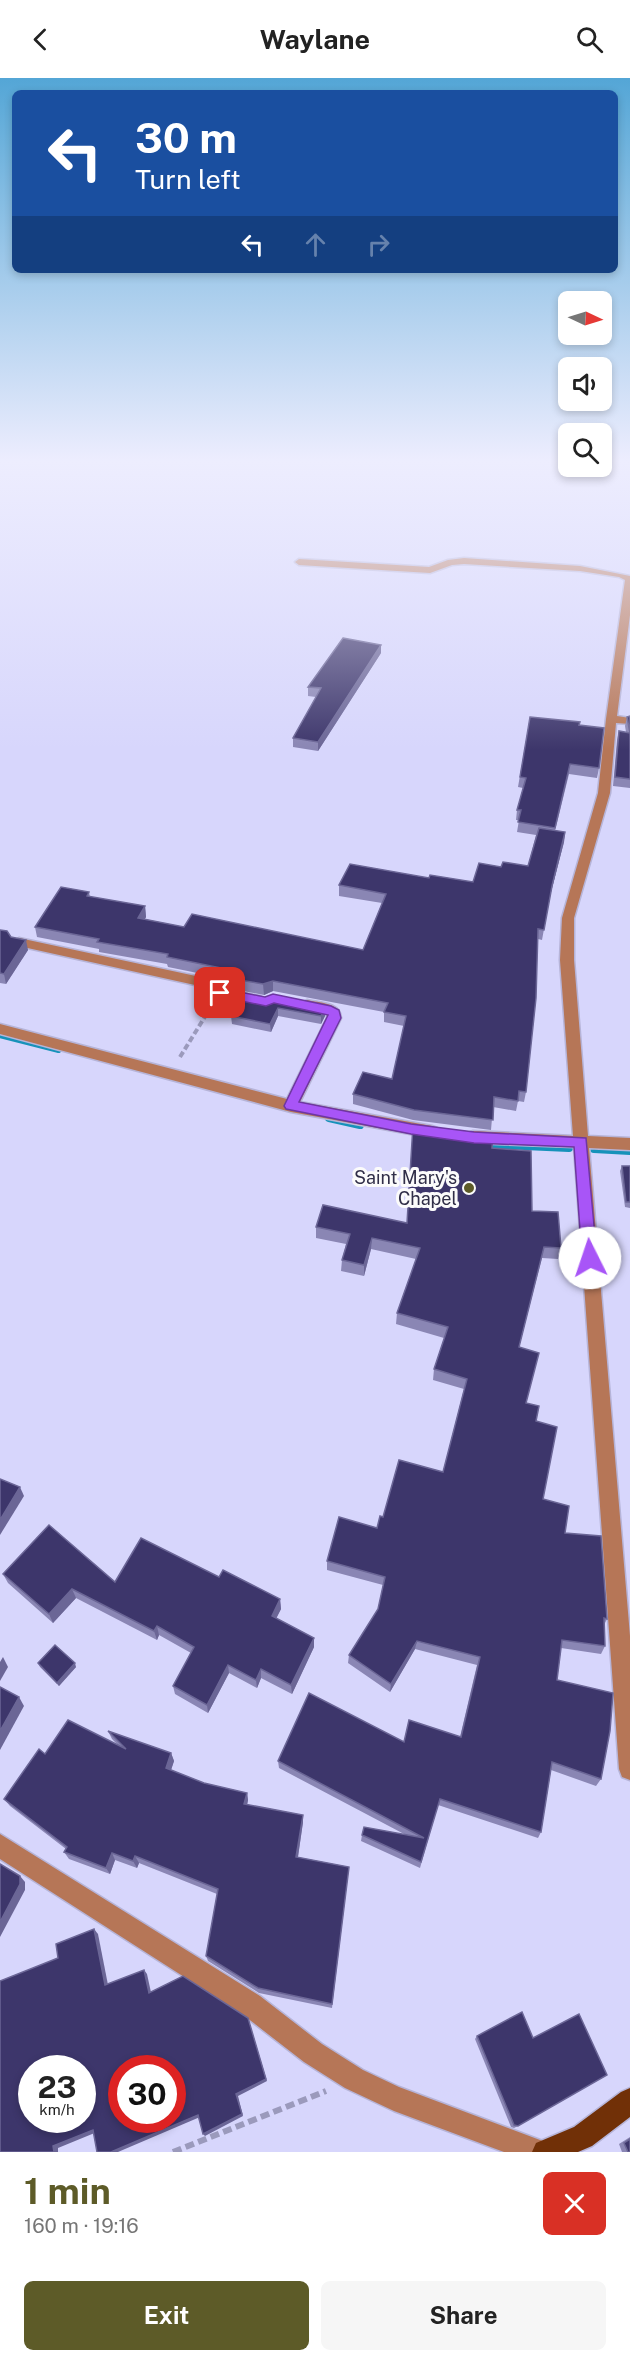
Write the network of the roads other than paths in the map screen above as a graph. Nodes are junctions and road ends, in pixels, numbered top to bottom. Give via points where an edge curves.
1 (299, 562) dead end
2 (630, 579) edge
3 (611, 719) junction
4 (630, 721) edge
5 (20, 942) edge
6 (273, 998) edge
7 (296, 1003) edge
8 (0, 1029) edge
9 (291, 1106) junction
10 (581, 1142) junction
11 (630, 1144) edge
12 (630, 1769) edge
13 (0, 1846) edge
14 (630, 2102) edge
15 (584, 2144) edge
16 (539, 2152) edge
17 (545, 2152) edge

1 - 2 street via 430,570 464,561 597,570 620,573
2 - 3 street
3 - 4 street
3 - 10 street via 602,801 568,918 567,960
5 - 6 street via 219,986 220,993 266,1002
7 - 9 street via 331,1010 334,1018
8 - 9 street
9 - 10 street via 448,1134
10 - 11 street
10 - 12 street
13 - 16 street via 251,2005 354,2079
14 - 15 main road
15 - 17 main road

